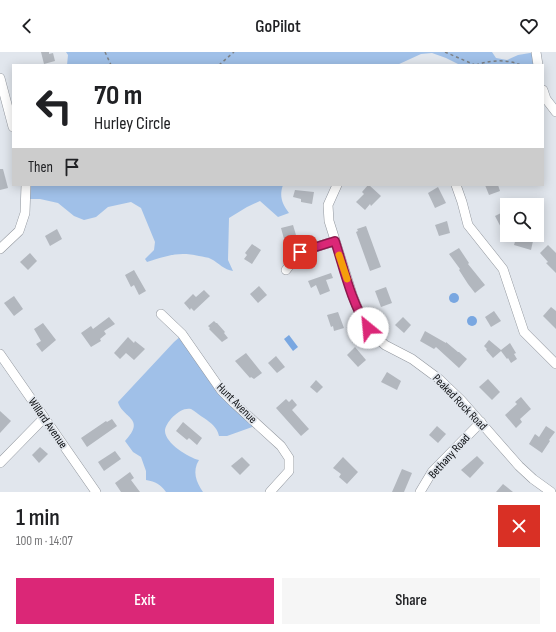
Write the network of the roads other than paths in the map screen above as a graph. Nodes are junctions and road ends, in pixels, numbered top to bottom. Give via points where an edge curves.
1 (536, 52) edge
2 (538, 64) edge
3 (0, 78) edge
4 (544, 93) edge
5 (556, 112) edge
6 (12, 123) edge
7 (26, 186) edge
8 (337, 186) edge
9 (456, 186) edge
10 (335, 241) junction
11 (0, 249) edge
12 (286, 270) dead end
13 (161, 314) dead end
14 (0, 354) edge
15 (556, 364) edge
16 (44, 418) junction
17 (481, 422) junction
18 (0, 463) edge
19 (96, 492) edge
20 (270, 492) edge
21 (420, 492) edge
22 (551, 492) edge

1 - 2 street
3 - 6 street
4 - 5 street
7 - 11 street via 25,213 18,231
8 - 10 street, Peaked Rock Road via 328,205 329,221
9 - 15 street via 468,225 503,269 524,332
10 - 12 street via 300,252
10 - 17 street, Peaked Rock Road via 353,297 363,321 373,334 385,345 428,369
13 - 20 street, Hunt Avenue via 182,334 221,390 281,446 289,458 289,471
14 - 16 street, Willard Avenue
16 - 18 street
16 - 19 street, Willard Avenue
17 - 21 street, Bethany Road via 432,472
17 - 22 street, Peaked Rock Road via 519,466

